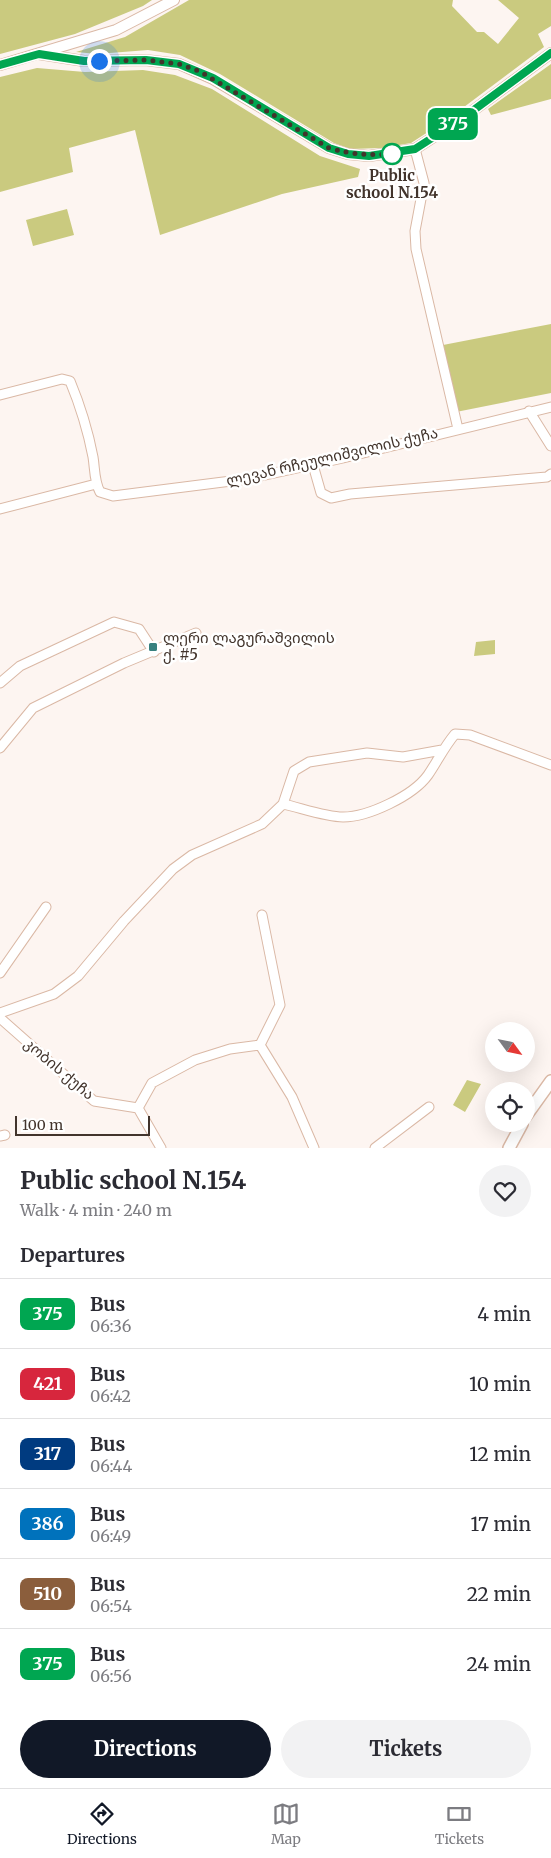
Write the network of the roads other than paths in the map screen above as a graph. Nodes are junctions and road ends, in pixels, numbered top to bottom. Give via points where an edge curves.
1 (174, 0) edge
2 (551, 53) edge
3 (39, 54) junction
4 (0, 65) edge
5 (415, 149) junction
6 (0, 394) edge
7 (551, 407) edge
8 (529, 412) junction
9 (458, 429) junction
10 (551, 446) edge
11 (313, 465) junction
12 (551, 474) edge
13 (96, 484) junction
14 (0, 509) edge
15 (196, 633) dead end
16 (154, 652) junction
17 (0, 683) edge
18 (0, 748) edge
19 (442, 750) junction
20 (551, 765) edge
21 (283, 804) junction
22 (46, 907) dead end
23 (262, 915) dead end
24 (0, 973) edge
25 (0, 1012) edge
26 (0, 1018) edge
27 (260, 1045) junction
28 (551, 1081) edge
29 (535, 1103) edge
30 (429, 1107) dead end
31 (138, 1108) junction
32 (518, 1132) edge
33 (161, 1148) edge
34 (314, 1148) edge
35 (375, 1148) edge
36 (509, 1148) edge

1 - 3 street via 116,30
2 - 5 street
3 - 4 street
3 - 5 street via 84,61 146,60 179,64 213,78 329,148 369,156
5 - 9 street via 424,183 415,231 416,250
6 - 13 street via 62,379 70,381 92,454
7 - 8 street, ლევან რჩეულიშვილის ქუჩა
8 - 9 street, ლევან რჩეულიშვილის ქუჩა
8 - 10 street
9 - 11 street, ლევან რჩეულიშვილის ქუჩა
11 - 12 street via 321,493 331,498
11 - 13 street, ლევან რჩეულიშვილის ქუჩა via 248,478 113,496 100,492
13 - 14 street
15 - 16 street
16 - 17 street via 139,629 114,622 20,666
16 - 18 street via 124,663 33,708
19 - 20 street via 455,734 470,735
19 - 21 street via 404,756 367,753 310,762 294,771
19 - 21 street via 427,777 408,793 370,812 343,817
21 - 25 street via 262,824 192,855 174,869 78,976 54,994
22 - 24 street
23 - 27 street via 280,1005
26 - 31 street, კობის ქუჩა via 94,1101
27 - 31 street via 230,1049 195,1060 152,1083
27 - 34 street via 292,1097
28 - 29 main road
30 - 35 street
31 - 33 street
32 - 36 main road

